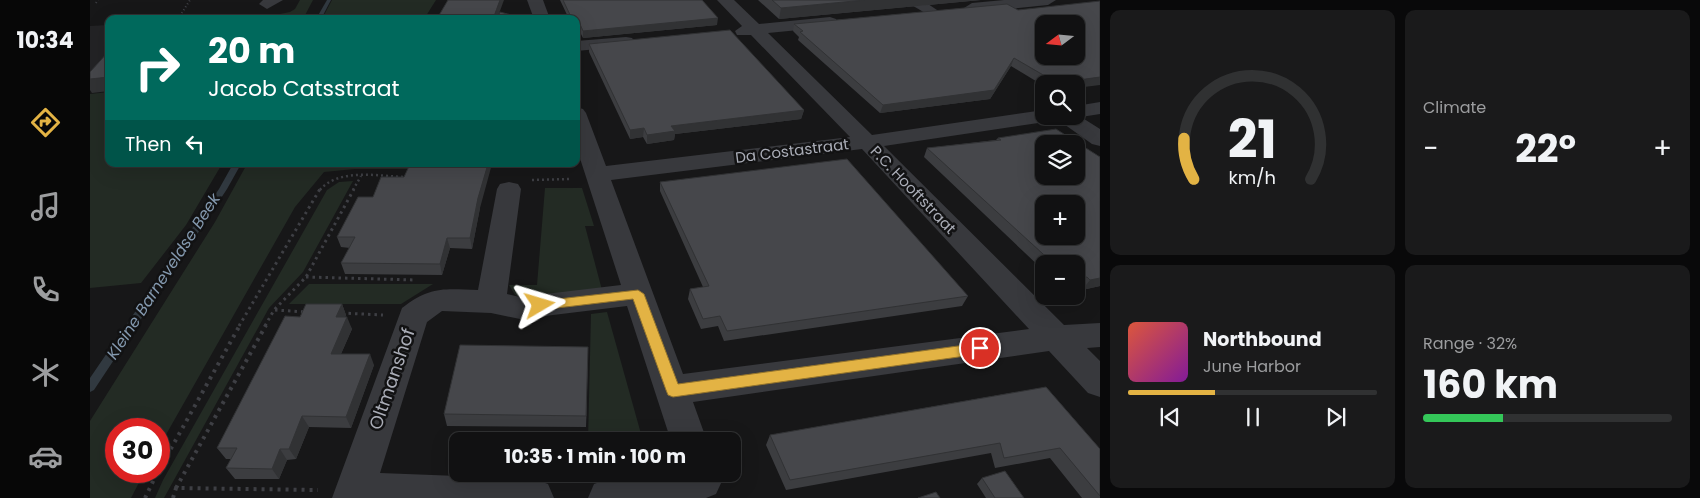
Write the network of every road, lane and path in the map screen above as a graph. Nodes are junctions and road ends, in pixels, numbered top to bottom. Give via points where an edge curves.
1 (98, 0) edge
2 (190, 0) edge
3 (535, 0) edge
4 (724, 0) edge
5 (911, 0) edge
6 (1048, 0) edge
7 (96, 3) dead end
8 (932, 12) junction
9 (181, 15) edge
10 (541, 15) edge
11 (902, 15) edge
12 (843, 21) edge
13 (755, 30) junction
14 (725, 32) edge
15 (646, 40) edge
16 (580, 46) edge
17 (1100, 108) edge
18 (1085, 110) edge
19 (1035, 117) edge
20 (580, 124) edge
21 (1078, 125) edge
22 (1100, 139) edge
23 (866, 142) junction
24 (599, 174) junction
25 (362, 176) junction
26 (411, 177) edge
27 (520, 184) joint
28 (306, 277) junction
29 (421, 280) dead end
30 (638, 294) junction
31 (491, 302) junction
32 (274, 310) junction
33 (314, 312) edge
34 (334, 313) edge
35 (413, 316) junction
36 (1100, 335) edge
37 (1057, 338) junction
38 (1100, 382) edge
39 (673, 390) junction
40 (686, 432) edge
41 (170, 449) edge
42 (152, 483) edge
43 (703, 484) edge
44 (176, 488) junction
45 (353, 494) edge
46 (145, 498) edge
47 (173, 498) edge
48 (534, 498) edge
49 (608, 498) edge

1 - 7 path
2 - 9 path
3 - 10 street
4 - 13 street, P.C. Hooftstraat
5 - 8 street
6 - 8 street
8 - 11 street
12 - 13 street
13 - 14 street
13 - 23 street, P.C. Hooftstraat
15 - 16 street
17 - 18 street
19 - 23 street, Da Costastraat
20 - 24 street
21 - 22 street
23 - 24 street, Da Costastraat
23 - 37 street, P.C. Hooftstraat
24 - 27 path via 581,179
24 - 30 street
25 - 26 path
25 - 28 path
25 - 41 path via 342,177 321,188 251,304
27 - 31 street
28 - 29 path
28 - 32 path
30 - 31 street, Oltmanshof via 520,308
30 - 39 street
31 - 35 street, Oltmanshof via 438,300
32 - 33 path
32 - 44 path
34 - 35 path
35 - 45 street, Oltmanshof
36 - 37 street
37 - 38 street, P.C. Hooftstraat
37 - 39 street
39 - 40 street
42 - 46 path
43 - 49 street
44 - 45 path
44 - 47 path
45 - 48 street

